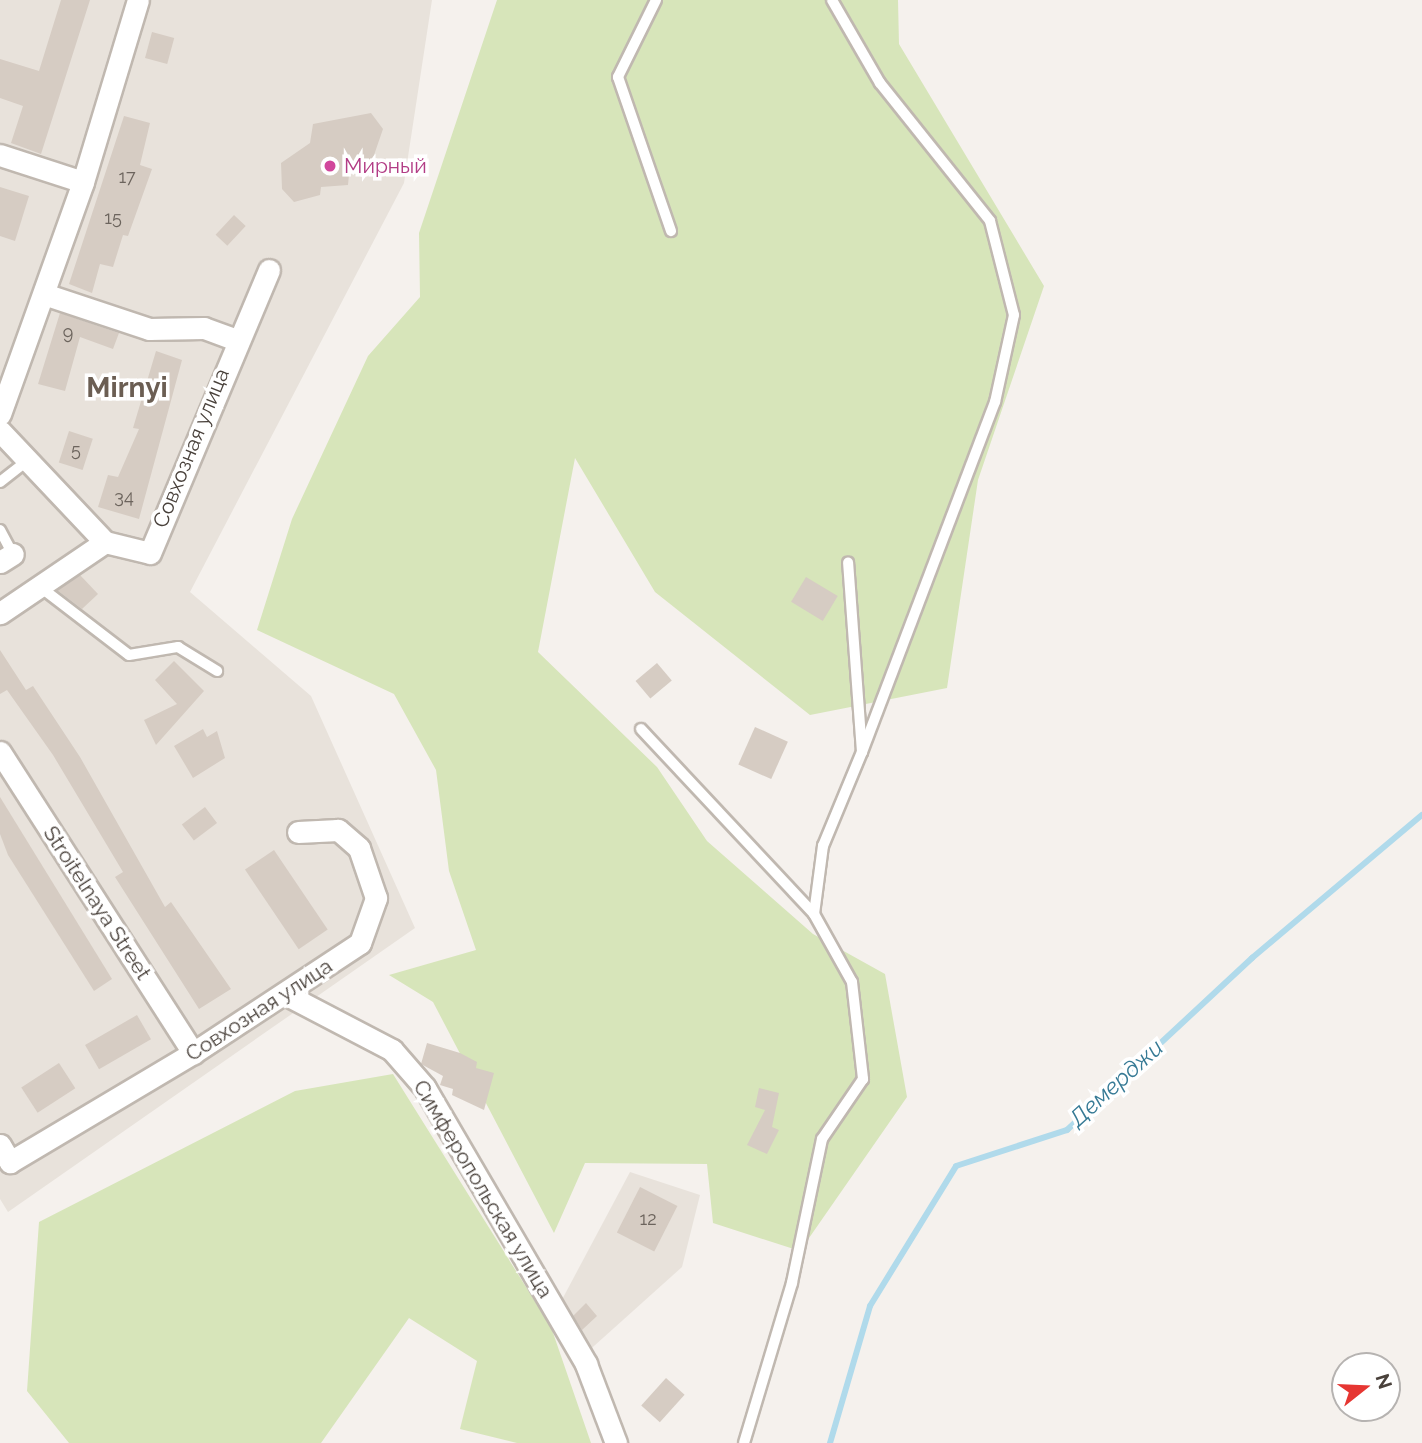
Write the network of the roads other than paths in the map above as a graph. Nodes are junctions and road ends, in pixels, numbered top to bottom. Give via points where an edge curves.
1 (138, 0) edge
2 (656, 0) edge
3 (832, 0) edge
4 (0, 155) edge
5 (83, 182) junction
6 (671, 231) dead end
7 (269, 270) dead end
8 (44, 294) junction
9 (235, 339) junction
10 (0, 414) edge
11 (0, 431) edge
12 (27, 460) junction
13 (0, 482) edge
14 (0, 530) edge
15 (105, 542) junction
16 (6, 558) edge
17 (848, 563) dead end
18 (40, 586) junction
19 (0, 613) edge
20 (217, 671) dead end
21 (641, 729) dead end
22 (0, 752) edge
23 (862, 752) junction
24 (298, 832) dead end
25 (814, 914) junction
26 (285, 994) junction
27 (194, 1053) junction
28 (5, 1153) edge
29 (616, 1443) edge
30 (744, 1443) edge

1 - 5 street
2 - 6 lane via 618,77
3 - 23 lane via 880,83 990,221 1014,316 995,402
4 - 5 street
5 - 8 street
7 - 9 street
8 - 9 street via 149,329 204,328
8 - 10 street
9 - 15 street, Совхозная улица via 150,553
11 - 12 street
12 - 13 lane
12 - 15 street
14 - 16 lane
15 - 18 street
17 - 23 lane
18 - 19 street
18 - 20 lane via 130,655 178,647
21 - 25 lane
22 - 27 street, Stroitelnaya Street
23 - 25 lane via 823,846
24 - 26 street, Совхозная улица via 338,830 353,840 374,879 376,898 360,943
25 - 30 lane via 852,982 863,1079 822,1139 792,1283
26 - 27 street, Совхозная улица
26 - 29 street, Симферопольская улица via 392,1050 425,1088 586,1364
27 - 28 street, Совхозная улица

